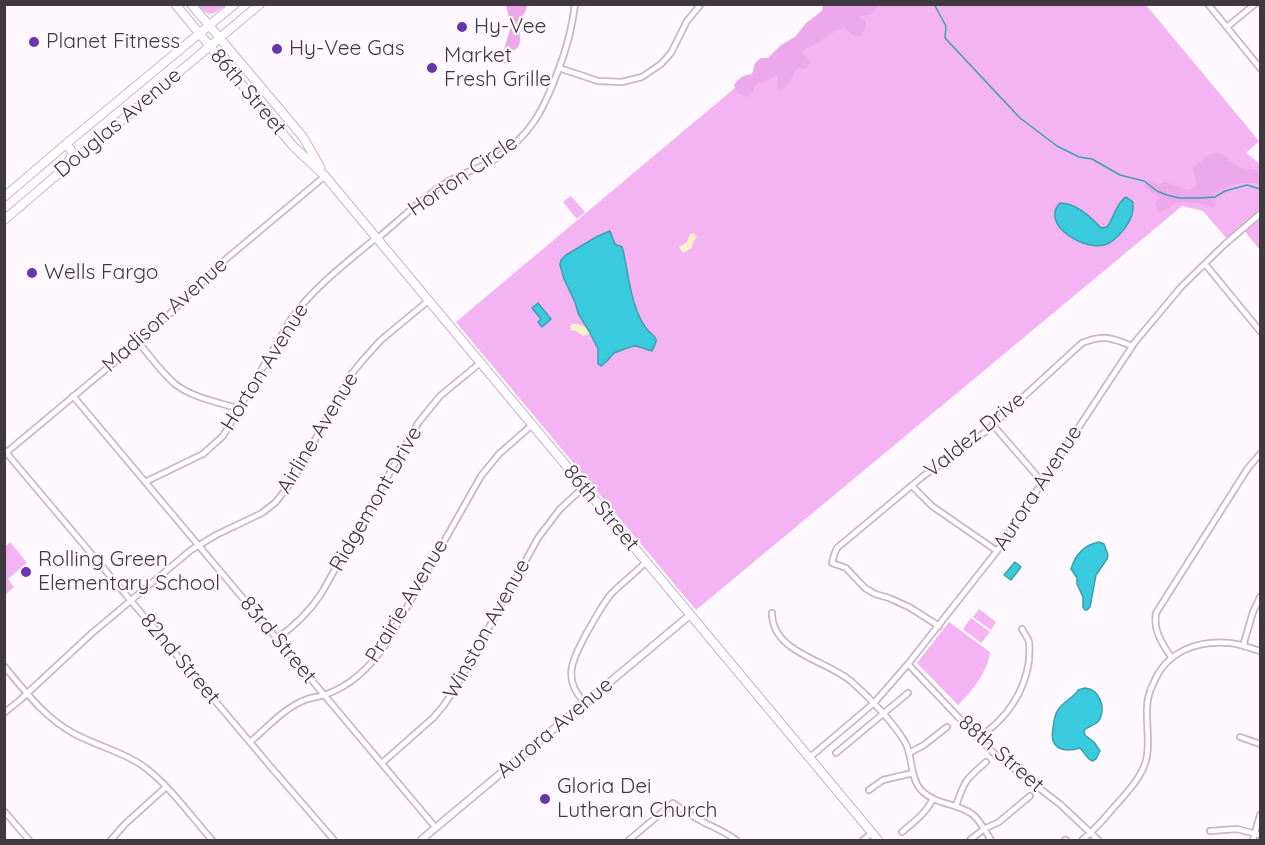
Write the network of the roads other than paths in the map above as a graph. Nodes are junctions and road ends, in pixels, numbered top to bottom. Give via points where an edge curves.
1 (174, 4) edge
2 (191, 4) edge
3 (235, 4) edge
4 (260, 4) edge
5 (575, 4) edge
6 (701, 4) edge
7 (1208, 4) edge
8 (1255, 4) edge
9 (210, 25) junction
10 (1227, 27) junction
11 (200, 34) junction
12 (220, 37) junction
13 (209, 46) junction
14 (559, 68) junction
15 (1260, 68) edge
16 (66, 144) junction
17 (325, 176) junction
18 (45, 185) junction
19 (4, 197) edge
20 (1260, 214) edge
21 (4, 220) edge
22 (376, 238) junction
23 (1205, 264) junction
24 (428, 300) junction
25 (1260, 331) edge
26 (138, 342) junction
27 (1132, 346) junction
28 (480, 363) junction
29 (73, 396) junction
30 (240, 409) junction
31 (993, 425) junction
32 (532, 426) junction
33 (5, 452) edge
34 (1260, 454) edge
35 (1045, 480) junction
36 (145, 482) junction
37 (912, 486) junction
38 (584, 488) junction
39 (198, 545) junction
40 (997, 551) junction
41 (646, 562) junction
42 (1260, 597) edge
43 (131, 600) junction
44 (772, 613) dead end
45 (690, 615) junction
46 (939, 626) junction
47 (1022, 629) dead end
48 (277, 638) junction
49 (1243, 646) junction
50 (1260, 651) edge
51 (1171, 657) junction
52 (908, 664) junction
53 (4, 666) edge
54 (27, 693) junction
55 (908, 693) dead end
56 (325, 696) junction
57 (585, 703) junction
58 (874, 703) junction
59 (4, 713) edge
60 (883, 714) junction
61 (946, 727) dead end
62 (1240, 737) dead end
63 (978, 738) junction
64 (250, 742) junction
65 (1260, 744) edge
66 (836, 753) dead end
67 (909, 753) junction
68 (809, 758) junction
69 (986, 762) dead end
70 (382, 763) junction
71 (913, 773) junction
72 (166, 787) junction
73 (869, 790) dead end
74 (1030, 796) dead end
75 (933, 799) junction
76 (956, 806) junction
77 (4, 812) edge
78 (1260, 815) edge
79 (436, 828) junction
80 (984, 829) junction
81 (1210, 831) dead end
82 (902, 832) dead end
83 (872, 833) junction
84 (1091, 833) junction
85 (1258, 834) edge
86 (29, 840) edge
87 (111, 840) edge
88 (212, 840) edge
89 (334, 840) edge
90 (421, 840) edge
91 (629, 840) edge
92 (736, 840) edge
93 (863, 840) edge
94 (878, 840) edge
95 (970, 840) edge
96 (990, 840) edge
97 (1082, 840) edge
98 (1098, 840) edge
99 (1253, 840) edge

1 - 11 main road, 86th Street
2 - 9 main road, 86th Street
3 - 9 main road, Douglas Avenue
4 - 12 main road, Douglas Avenue
5 - 14 street, Horton Circle via 569,42
6 - 14 street via 687,21 671,53 642,77 614,83
7 - 10 street
8 - 10 street
9 - 11 main road, Douglas Avenue
9 - 12 main road, 86th Street
10 - 15 street
11 - 13 main road, 86th Street
11 - 16 main road, Douglas Avenue
12 - 13 main road, Douglas Avenue
12 - 17 main road, 86th Street via 303,137
13 - 17 main road, 86th Street via 293,146
13 - 18 main road, Douglas Avenue
14 - 22 street, Horton Circle via 549,97 525,134 492,160 442,184
16 - 18 main road via 71,150 70,159
16 - 19 main road, Douglas Avenue
17 - 22 main road, 86th Street
17 - 26 street, Madison Avenue via 226,259
18 - 21 main road, Douglas Avenue
20 - 23 street, Aurora Avenue
22 - 24 main road, 86th Street
22 - 30 street, Horton Avenue via 300,307
23 - 25 street
23 - 27 street, Aurora Avenue
24 - 28 main road, 86th Street
24 - 39 street, Airline Avenue via 362,361 276,502
26 - 29 street, Madison Avenue
26 - 30 street via 181,388
27 - 31 street, Valdez Drive via 1101,337 1082,343
27 - 35 street, Aurora Avenue
28 - 32 main road, 86th Street
28 - 48 street, Ridgemont Drive via 440,396 418,423 321,594 303,617
29 - 33 street, Madison Avenue
29 - 36 street, 83rd Street
30 - 36 street, Horton Avenue via 210,449
31 - 35 street via 1038,477
31 - 37 street, Valdez Drive
32 - 38 main road, 86th Street
32 - 56 street, Prairie Avenue via 499,454 481,476 379,655 361,674
33 - 43 street, 82nd Street
34 - 51 street via 1156,612 1156,632
35 - 40 street, Aurora Avenue
36 - 39 street, 83rd Street
37 - 40 street via 932,506
37 - 46 street, Valdez Drive via 837,548 832,563 846,568 875,594 909,607
38 - 41 main road, 86th Street
38 - 70 street, Winston Avenue via 560,509 538,538 444,705
39 - 43 street, Airline Avenue
39 - 48 street, 83rd Street
40 - 46 street, Aurora Avenue
41 - 45 main road, 86th Street
41 - 57 street via 611,595 576,653 571,674
42 - 49 street
43 - 54 street, Airline Avenue
43 - 64 street, 82nd Street
44 - 58 street via 773,625 792,648 835,669
45 - 57 street, Aurora Avenue
45 - 68 main road, 86th Street
46 - 52 street, Aurora Avenue
47 - 63 street via 1029,641 1029,656 1021,689 1003,717
48 - 56 street, 83rd Street
49 - 50 street
49 - 51 street via 1228,642 1199,644
51 - 84 street via 1150,690 1143,770
52 - 58 street, Aurora Avenue
52 - 63 street, 88th Street
53 - 54 street
54 - 59 street, Airline Avenue
54 - 72 street via 63,727 131,759
55 - 60 street
56 - 64 street, Prairie Avenue via 290,708
56 - 70 street, 83rd Street
57 - 79 street, Aurora Avenue
58 - 60 street
58 - 68 street, Aurora Avenue
60 - 66 street
60 - 67 street via 902,737
61 - 67 street
62 - 65 street
63 - 84 street, 88th Street
64 - 89 street, 82nd Street
67 - 71 street
68 - 83 main road, 86th Street
69 - 76 street via 964,783
70 - 79 street, 83rd Street
71 - 73 street via 883,780
71 - 75 street via 920,789
72 - 87 street
72 - 88 street
74 - 80 street via 999,822
75 - 76 street
75 - 82 street
76 - 80 street via 971,813
77 - 86 street
78 - 85 street
79 - 90 street, Aurora Avenue
80 - 95 street
80 - 96 street
81 - 85 street via 1238,829
83 - 93 street
83 - 94 main road, 86th Street
84 - 97 street
84 - 98 street, 88th Street
85 - 99 street
91 - 92 street via 673,803

